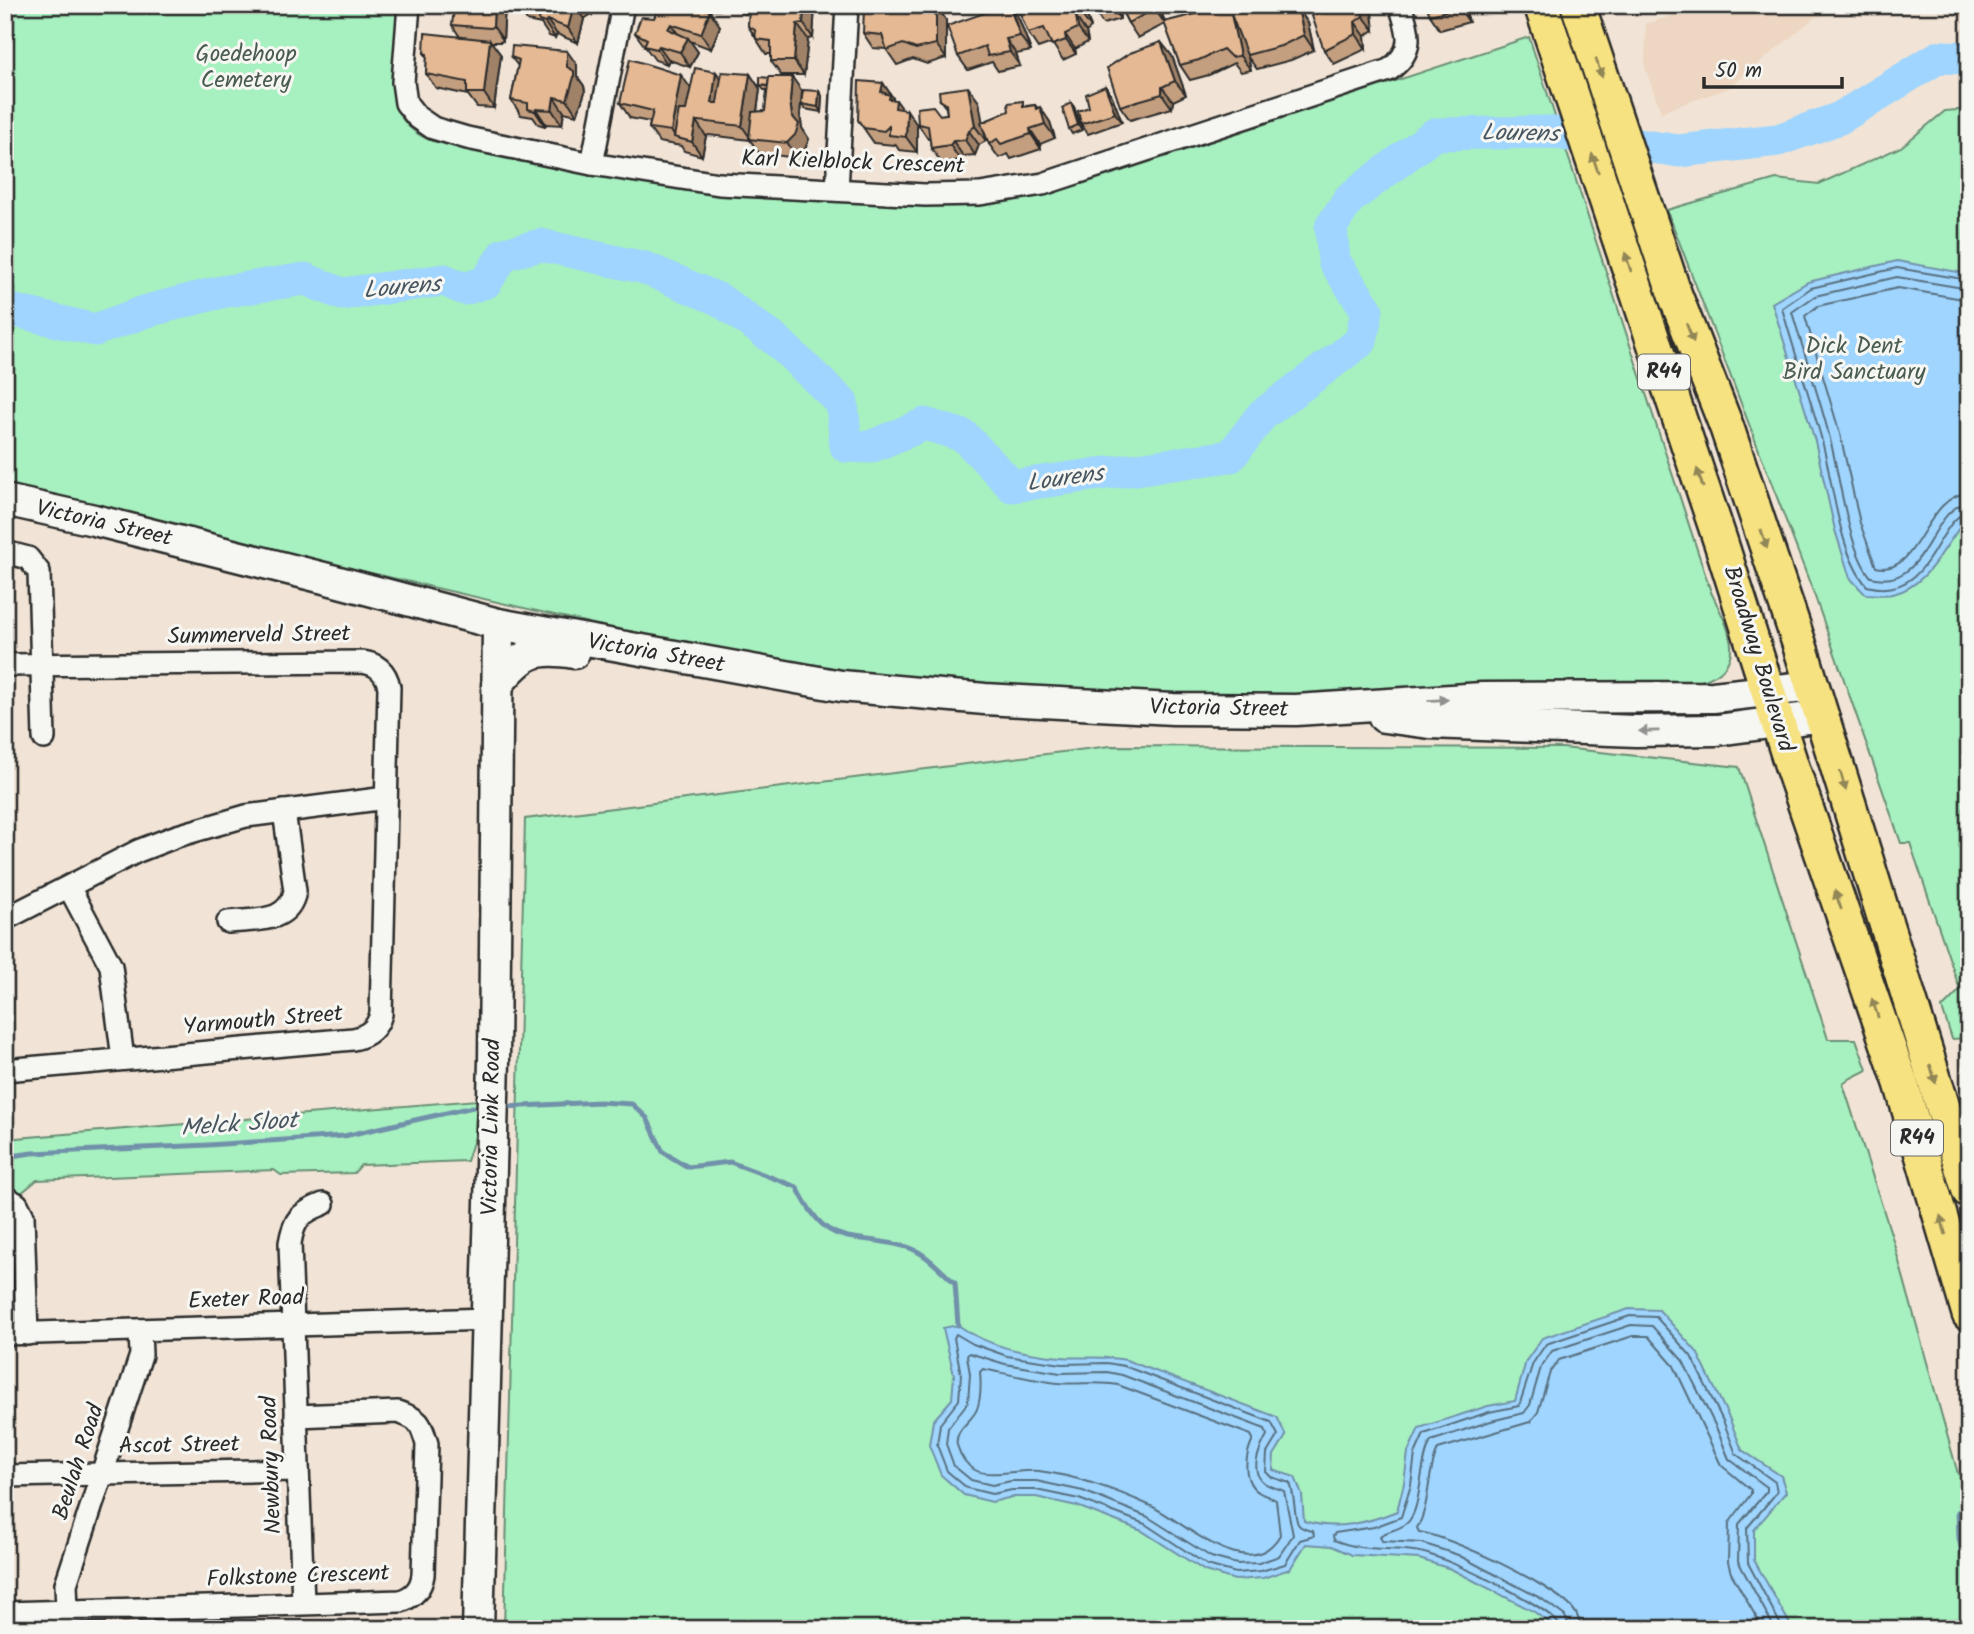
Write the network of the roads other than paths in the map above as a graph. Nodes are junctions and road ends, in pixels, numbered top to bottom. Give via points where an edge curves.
1 (409, 5) edge
2 (623, 5) edge
3 (847, 5) edge
4 (1401, 5) edge
5 (1541, 5) edge
6 (1578, 5) edge
7 (592, 164) junction
8 (837, 190) junction
9 (5, 500) edge
10 (5, 552) edge
11 (498, 624) junction
12 (664, 655) junction
13 (43, 665) junction
14 (5, 666) edge
15 (497, 685) junction
16 (1818, 701) junction
17 (1773, 706) junction
18 (44, 738) dead end
19 (386, 798) junction
20 (284, 811) junction
21 (69, 887) junction
22 (5, 919) edge
23 (228, 922) dead end
24 (123, 1059) junction
25 (5, 1070) edge
26 (1969, 1191) edge
27 (5, 1197) edge
28 (323, 1204) dead end
29 (1969, 1314) edge
30 (488, 1319) junction
31 (293, 1325) junction
32 (140, 1330) junction
33 (5, 1334) edge
34 (27, 1334) junction
35 (296, 1416) junction
36 (298, 1470) junction
37 (102, 1474) junction
38 (6, 1476) edge
39 (303, 1604) junction
40 (67, 1611) junction
41 (5, 1613) edge
42 (478, 1629) edge

1 - 7 street, Karl Kielblock Crescent via 403,82 407,103 417,117 433,128 467,138
2 - 7 street
3 - 8 street
4 - 8 street, Karl Kielblock Crescent via 1408,29 1407,48 1397,65 1368,78 1043,184 980,194
17 -> 5 main road, Broadway Boulevard / R44
6 -> 16 main road, Broadway Boulevard / R44
7 - 8 street, Karl Kielblock Crescent via 719,184
9 - 11 main road, Victoria Street
10 - 13 street via 28,558 39,572
11 - 12 main road, Victoria Street
11 - 15 main road, Victoria Link Road
12 - 15 main road via 602,659 542,650 516,662
12 - 17 main road, Victoria Street via 841,686 985,699 1173,709 1321,710 1430,723 1717,730
13 - 14 street, Summerveld Street
13 - 18 street
13 - 19 street, Summerveld Street via 374,665 389,687
15 - 30 main road, Victoria Link Road
16 - 17 main road, Victoria Street
16 -> 26 main road, Broadway Boulevard / R44
29 -> 17 main road, Broadway Boulevard / R44 via 1901,1083
19 - 20 street
19 - 24 street, Yarmouth Street via 381,1014 370,1033 353,1039
20 - 21 street via 246,816 167,839
20 - 23 street via 293,900 274,918
21 - 22 street
21 - 24 street via 111,966
24 - 25 street, Yarmouth Street
27 - 34 street via 23,1216
28 - 31 street, Newbury Road via 306,1210 293,1225
30 - 31 street, Exeter Road
30 - 42 main road, Victoria Link Road
31 - 32 street, Exeter Road
31 - 35 street, Newbury Road
32 - 34 street, Exeter Road
32 - 37 street, Beulah Road via 141,1355
33 - 34 street, Exeter Road
35 - 36 street, Newbury Road
35 - 39 street, Folkstone Crescent via 398,1412 422,1426 427,1444 419,1589 401,1601
36 - 37 street, Ascot Street
36 - 39 street, Newbury Road
37 - 38 street, Ascot Street
37 - 40 street, Beulah Road via 66,1584
39 - 40 street, Folkstone Crescent
40 - 41 street, Folkstone Crescent

